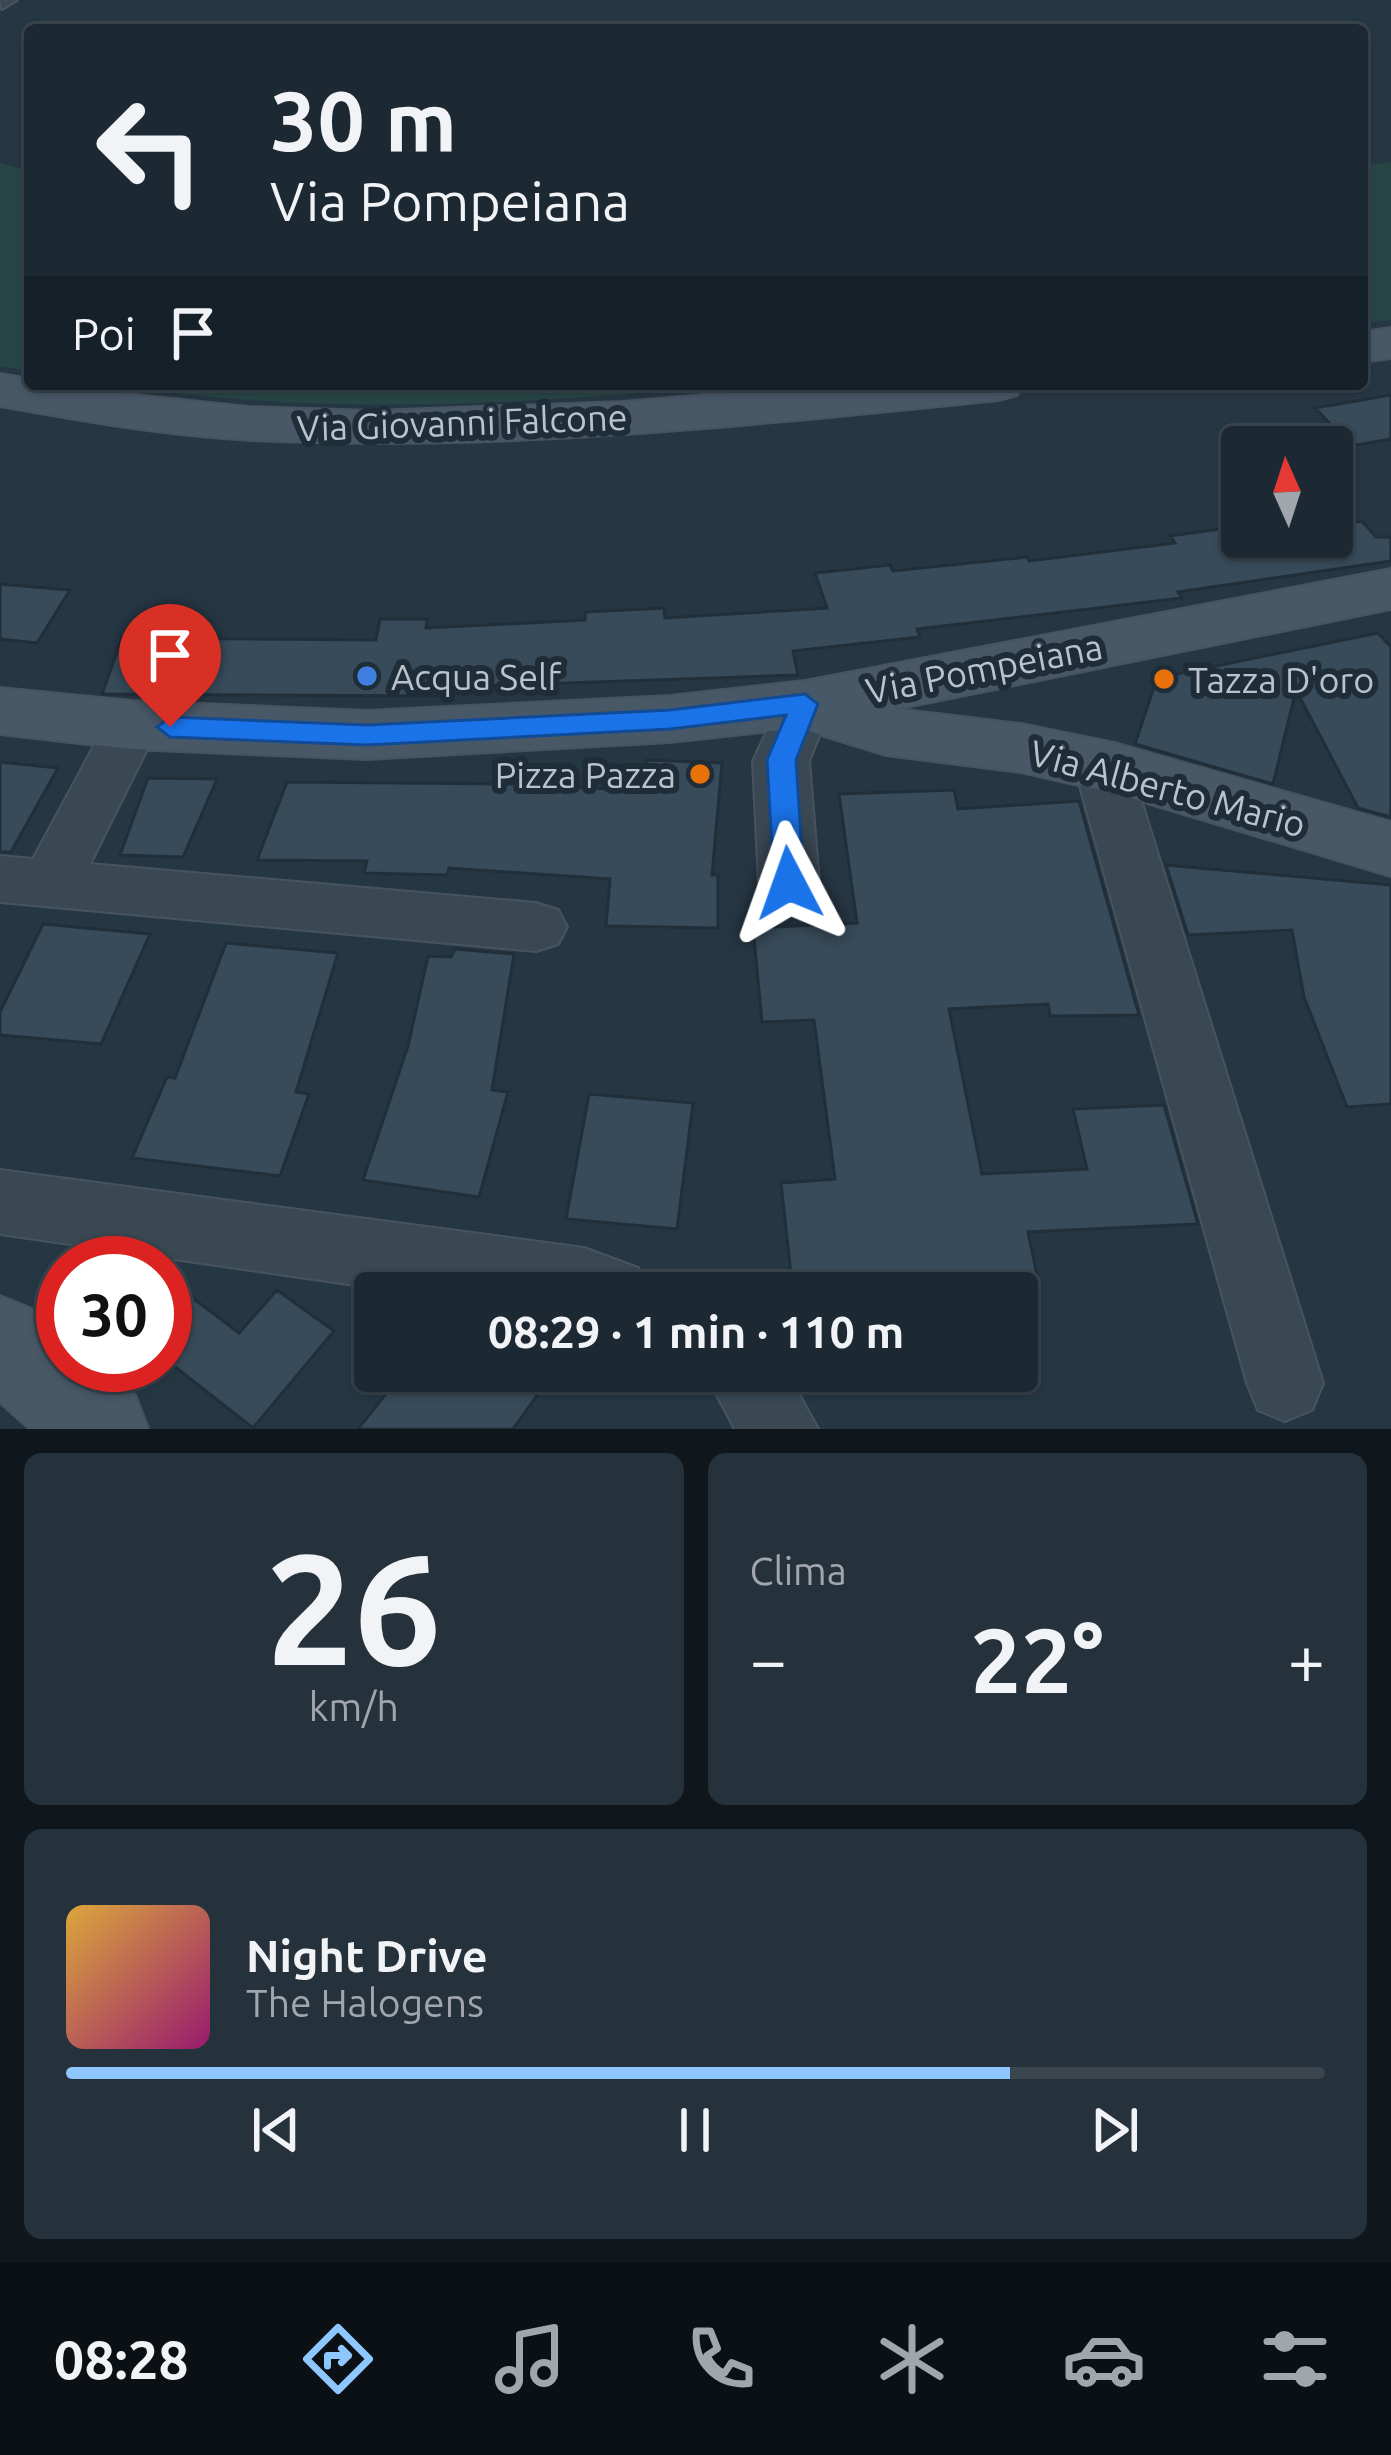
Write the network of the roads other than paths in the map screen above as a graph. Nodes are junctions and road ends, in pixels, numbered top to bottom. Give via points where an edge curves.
1 (0, 390) edge
2 (934, 390) edge
3 (1391, 589) edge
4 (805, 704) junction
5 (0, 711) edge
6 (132, 725) junction
7 (1102, 765) junction
8 (1391, 849) edge
9 (25, 881) edge
10 (789, 883) dead end
11 (536, 928) dead end
12 (0, 1202) edge
13 (509, 1272) edge
14 (0, 1341) edge
15 (1285, 1383) dead end
16 (755, 1392) edge
17 (101, 1429) edge
18 (778, 1429) edge

1 - 2 main road, Via Giovanni Falcone via 97,411 323,429 590,422
3 - 4 main road, Via Pompeiana
4 - 6 main road, Via Pompeiana via 367,735
4 - 7 main road, Via Alberto Mario via 861,728
4 - 10 street via 782,760
5 - 6 main road, Via Pompeiana
6 - 9 street
7 - 8 main road, Via Alberto Mario
7 - 15 street
9 - 11 street
12 - 13 street
14 - 17 main road
16 - 18 street

